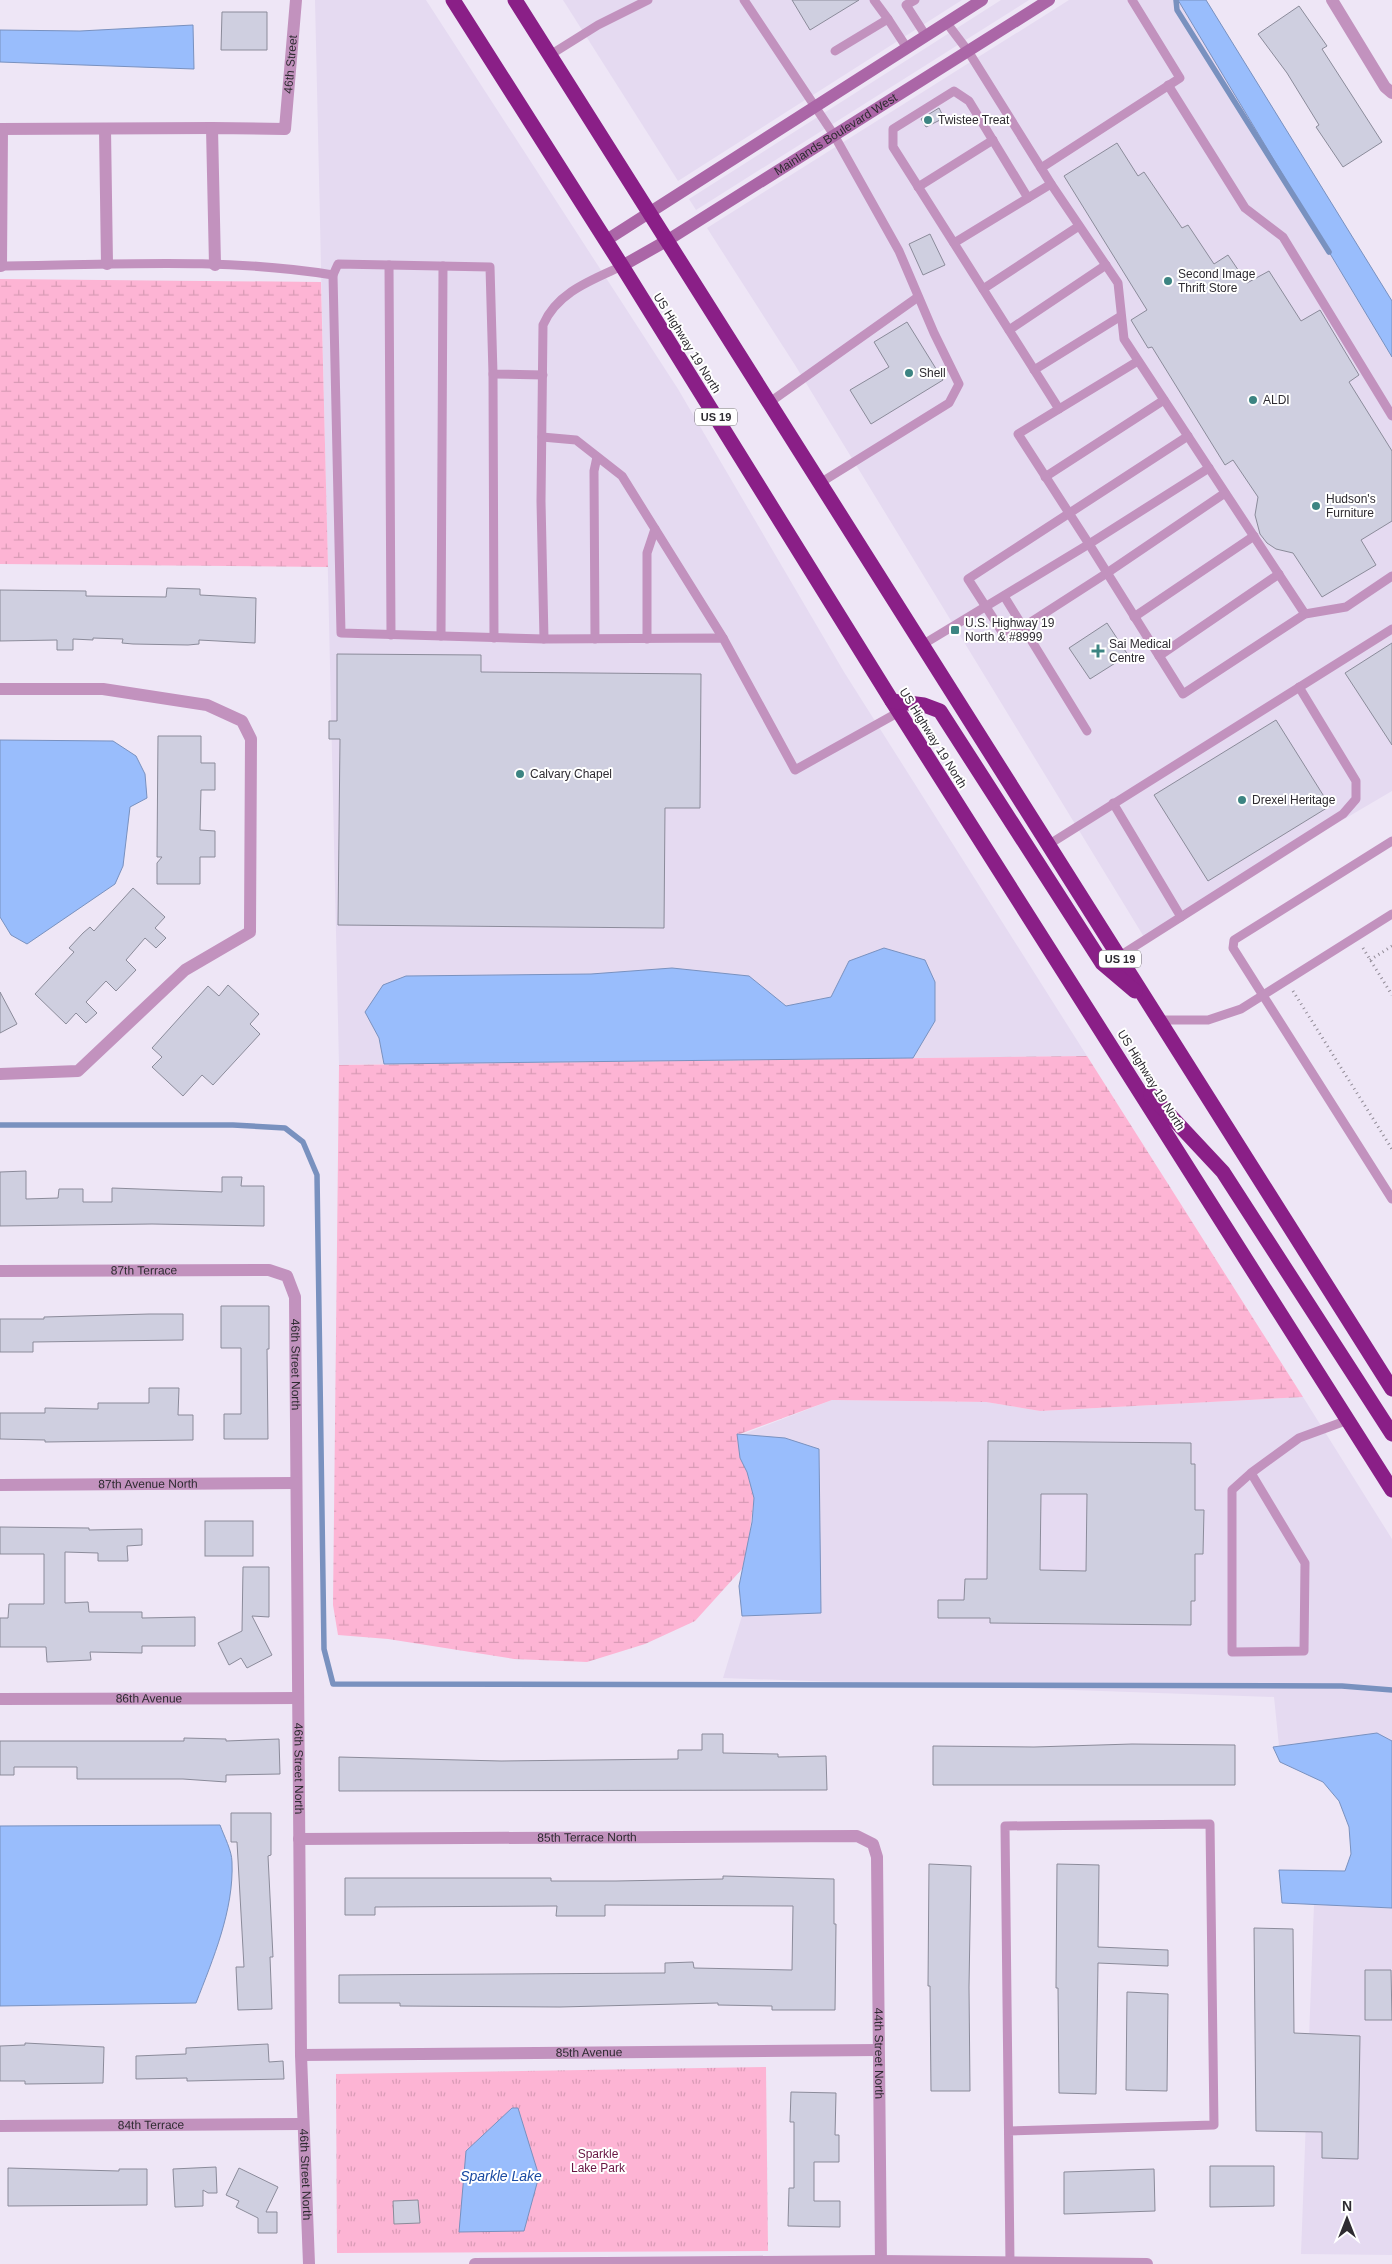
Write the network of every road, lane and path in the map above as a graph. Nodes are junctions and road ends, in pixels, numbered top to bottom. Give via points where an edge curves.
1 (296, 0) edge
2 (453, 0) edge
3 (515, 0) edge
4 (648, 0) edge
5 (744, 0) edge
6 (874, 0) edge
7 (915, 0) edge
8 (982, 0) edge
9 (1049, 0) edge
10 (1132, 0) edge
11 (1332, 0) edge
12 (888, 19) junction
13 (946, 22) junction
14 (926, 36) junction
15 (907, 48) junction
16 (835, 51) dead end
17 (968, 51) junction
18 (550, 55) junction
19 (1168, 86) junction
20 (1392, 93) edge
21 (814, 107) junction
22 (212, 128) junction
23 (1, 129) edge
24 (105, 129) junction
25 (834, 136) junction
26 (993, 140) junction
27 (1041, 168) junction
28 (1051, 184) junction
29 (918, 187) junction
30 (1028, 198) junction
31 (650, 211) junction
32 (1079, 226) junction
33 (668, 240) junction
34 (605, 241) junction
35 (954, 243) junction
36 (107, 264) junction
37 (215, 265) junction
38 (389, 265) junction
39 (1106, 265) junction
40 (0, 266) edge
41 (443, 266) junction
42 (622, 266) junction
43 (333, 275) junction
44 (983, 289) junction
45 (918, 297) junction
46 (1122, 316) junction
47 (1009, 330) junction
48 (1138, 361) junction
49 (1034, 370) junction
50 (493, 374) junction
51 (543, 375) junction
52 (1164, 400) junction
53 (770, 402) junction
54 (1059, 409) junction
55 (1392, 416) edge
56 (1188, 436) junction
57 (542, 437) junction
58 (597, 457) junction
59 (1209, 468) junction
60 (1045, 477) junction
61 (820, 483) junction
62 (1225, 493) junction
63 (1068, 514) junction
64 (655, 529) junction
65 (1254, 536) junction
66 (1089, 544) junction
67 (1107, 573) junction
68 (1279, 574) junction
69 (1392, 576) edge
70 (1004, 596) junction
71 (986, 607) junction
72 (1305, 614) junction
73 (1134, 617) junction
74 (1023, 627) junction
75 (1392, 628) edge
76 (391, 635) junction
77 (441, 636) junction
78 (494, 638) junction
79 (647, 638) junction
80 (723, 638) junction
81 (595, 639) junction
82 (544, 640) junction
83 (922, 645) junction
84 (1159, 656) junction
85 (1300, 687) junction
86 (0, 689) edge
87 (895, 706) junction
88 (1087, 731) dead end
89 (1114, 803) junction
90 (1392, 841) edge
91 (1048, 845) junction
92 (1392, 914) edge
93 (1181, 917) junction
94 (1392, 946) edge
95 (1354, 951) dead end
96 (1118, 957) junction
97 (1370, 960) junction
98 (1298, 987) dead end
99 (1392, 995) edge
100 (1262, 997) junction
101 (1146, 1000) junction
102 (1158, 1020) junction
103 (1126, 1068) junction
104 (0, 1074) edge
105 (1392, 1150) edge
106 (1392, 1199) edge
107 (0, 1271) edge
108 (287, 1276) joint
109 (1392, 1389) edge
110 (1348, 1420) junction
111 (1392, 1434) edge
112 (1251, 1473) junction
113 (296, 1483) junction
114 (0, 1485) edge
115 (1392, 1490) edge
116 (298, 1698) junction
117 (0, 1699) edge
118 (299, 1839) junction
119 (873, 1844) joint
120 (878, 2050) junction
121 (301, 2055) junction
122 (302, 2124) junction
123 (0, 2126) edge
124 (1009, 2131) junction
125 (881, 2263) edge
126 (1010, 2263) junction
127 (309, 2264) edge
128 (475, 2264) edge
129 (595, 2264) edge
130 (1147, 2264) edge

1 - 22 street, 46th Street via 285,129
2 - 34 highway, US Highway 19 North / US 19
3 - 18 highway, US 19
4 - 18 lane via 598,25
5 - 21 lane
6 - 12 lane
7 - 14 lane via 906,5
8 - 13 street
9 - 17 street, Mainlands Boulevard West
10 - 19 lane via 1180,78
11 - 20 street via 1385,87
12 - 15 lane
12 - 16 lane
13 - 14 street
13 - 17 lane
14 - 15 street
15 - 21 street
17 - 25 street, Mainlands Boulevard West
17 - 27 lane
18 - 31 highway, US 19
19 - 27 lane
19 - 55 lane via 1245,208 1284,237
21 - 25 lane
21 - 31 street
22 - 24 street
22 - 37 street
23 - 24 street
23 - 40 street
24 - 36 street
25 - 33 street, Mainlands Boulevard West
25 - 45 lane via 899,251
26 - 29 lane
26 - 29 lane via 969,101 954,91 893,129 893,147
26 - 30 lane
27 - 28 lane
28 - 30 lane
28 - 32 lane
29 - 35 lane
30 - 35 lane
31 - 33 highway, US 19
31 - 34 street
32 - 39 lane
32 - 44 lane
33 - 42 street, Mainlands Boulevard West
33 - 53 highway, US 19
34 - 42 highway, US Highway 19 North / US 19
35 - 44 lane
36 - 37 lane
36 - 40 lane
37 - 43 lane via 295,269
38 - 41 lane
38 - 43 lane via 338,264
38 - 76 lane
39 - 46 lane via 1118,283
39 - 47 lane
41 - 50 lane via 490,266
41 - 77 lane
42 - 51 lane via 568,293 547,316 543,325
42 - 87 highway, US Highway 19 North / US 19
43 - 76 lane via 342,633
44 - 47 lane
45 - 53 lane
45 - 61 lane via 960,384 949,404
46 - 48 lane via 1124,339
46 - 49 lane
47 - 49 lane
48 - 52 lane
48 - 54 lane
49 - 54 lane
50 - 51 lane
50 - 78 lane
51 - 57 lane
52 - 56 lane
52 - 60 lane
53 - 61 highway, US 19
54 - 60 lane via 1018,434
56 - 59 lane
56 - 63 lane
57 - 58 lane via 576,440
57 - 82 lane
58 - 64 lane via 622,476
58 - 81 lane via 594,471
59 - 62 lane
59 - 66 lane
60 - 63 lane
61 - 83 highway, US 19
62 - 65 lane
62 - 67 lane
63 - 66 lane
63 - 71 lane via 968,579
64 - 79 lane via 647,552
64 - 80 lane
65 - 68 lane
65 - 73 lane
66 - 67 lane
66 - 70 lane
67 - 73 lane
67 - 74 lane
68 - 72 lane
68 - 84 lane
69 - 72 lane via 1346,607
70 - 71 lane
70 - 74 lane
71 - 74 lane via 1006,638
71 - 83 lane
72 - 84 lane via 1183,694
73 - 84 lane
74 - 88 lane
75 - 85 lane
76 - 77 lane
77 - 78 lane
78 - 82 lane
79 - 80 lane
79 - 81 lane
80 - 87 lane via 795,770
81 - 82 lane
83 - 91 highway, US 19
85 - 89 lane
85 - 93 lane via 1356,781 1356,799 1343,814
86 - 104 street via 103,688 207,705 242,721 251,739 250,932 185,970 78,1071
87 - 101 highway via 924,705 940,711 1102,963
87 - 103 highway, US Highway 19 North / US 19
89 - 91 lane
89 - 93 lane
90 - 100 lane via 1234,940 1233,948
91 - 96 highway, US 19
92 - 100 lane
93 - 96 lane
94 - 97 path
95 - 97 path via 1362,946
96 - 101 highway, US 19
97 - 99 path
98 - 105 path via 1292,991
100 - 102 lane via 1241,1009 1208,1020
100 - 106 lane
101 - 102 highway, US 19
102 - 109 highway, US 19
103 - 110 highway, US Highway 19 North / US 19
103 - 111 highway via 1223,1172
107 - 108 street, 87th Terrace via 269,1270
108 - 113 street, 46th Street North via 295,1296
110 - 112 lane via 1299,1438
110 - 115 highway, US Highway 19 North / US 19
112 - 112 lane via 1305,1563 1304,1651 1232,1652 1232,1490
113 - 114 street, 87th Avenue North
113 - 116 street, 46th Street North
116 - 117 street, 86th Avenue
116 - 118 street, 46th Street North
118 - 119 street, 85th Terrace North via 857,1836
118 - 121 street, 46th Street North
119 - 120 street, 44th Street North via 877,1857
120 - 121 street, 85th Avenue
120 - 125 street, 44th Street North
121 - 122 street, 46th Street North
122 - 123 street, 84th Terrace
122 - 127 street, 46th Street North
124 - 124 lane via 1005,1826 1210,1824 1214,2125
124 - 126 lane
125 - 126 street
125 - 129 street
126 - 130 street
128 - 129 street

